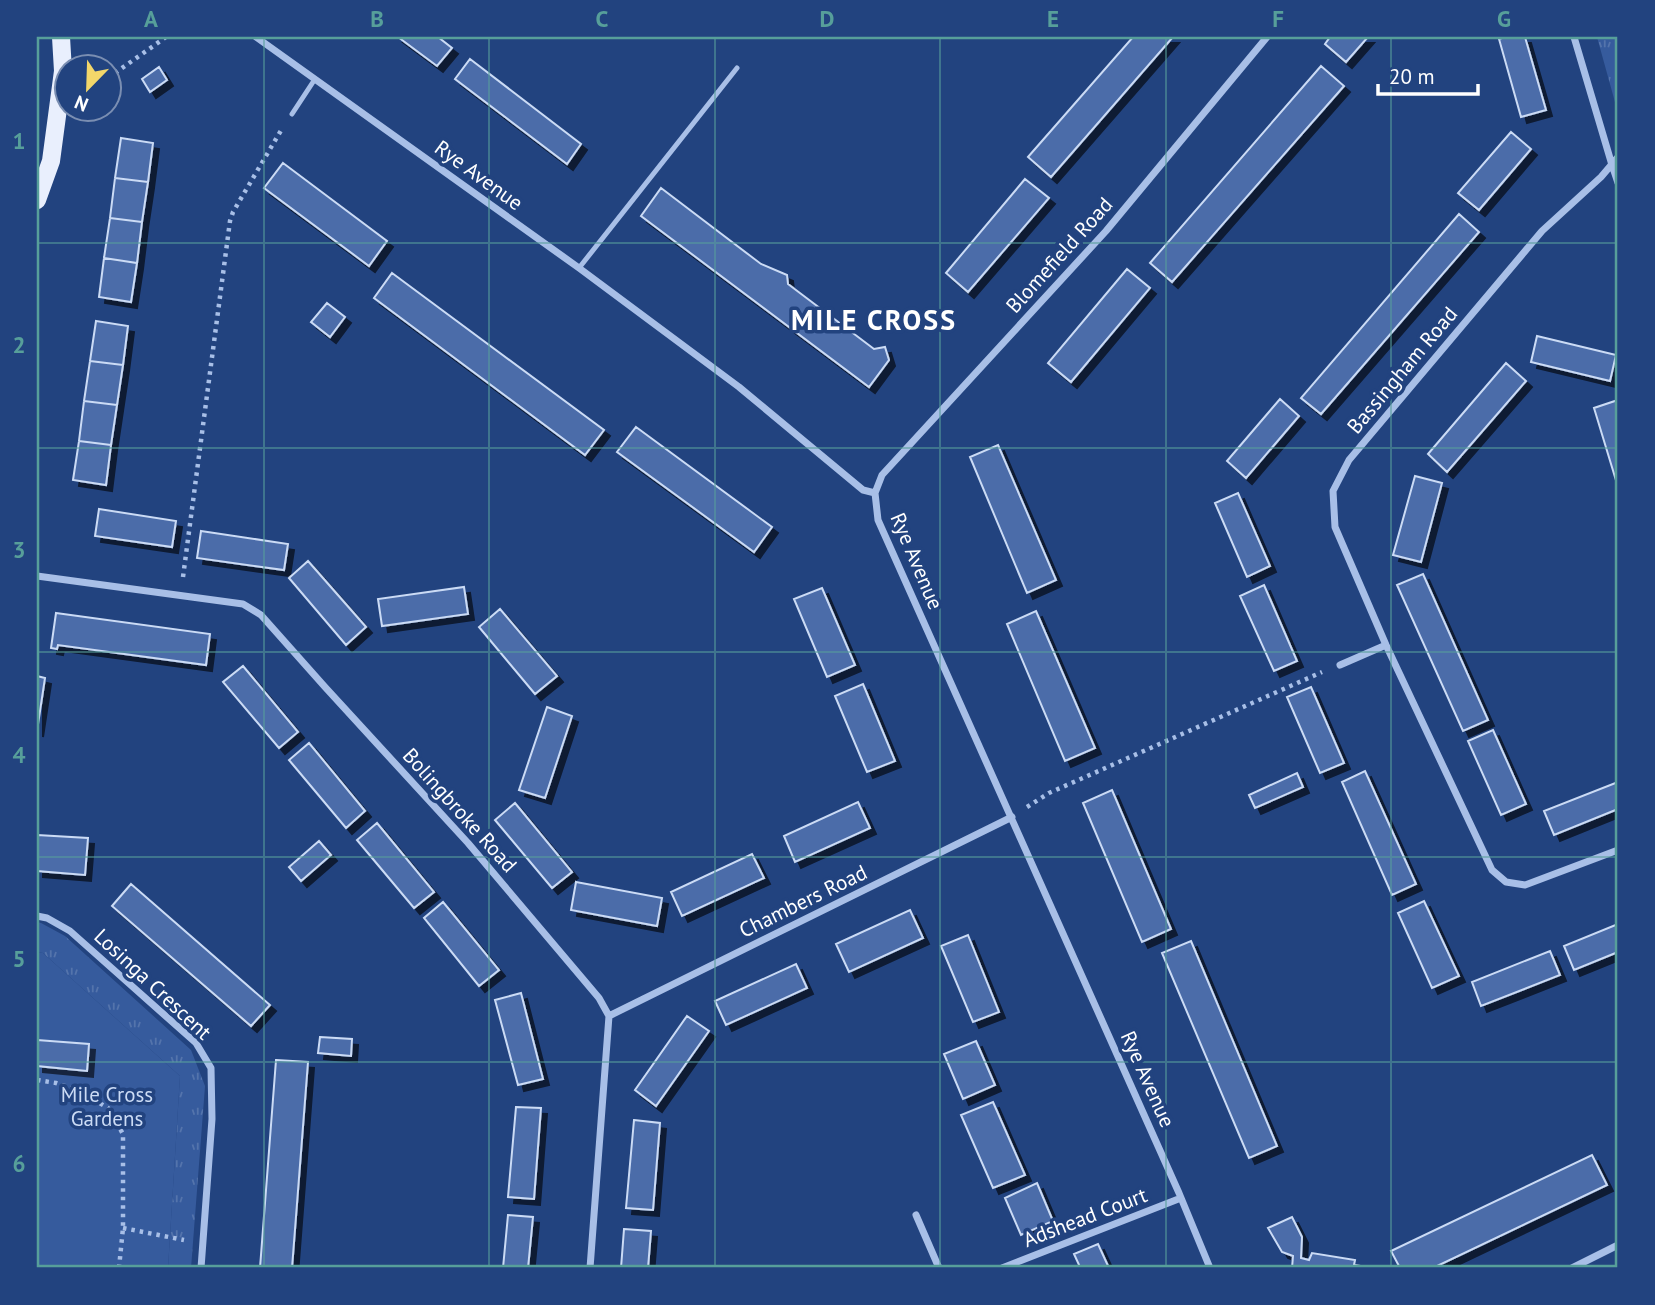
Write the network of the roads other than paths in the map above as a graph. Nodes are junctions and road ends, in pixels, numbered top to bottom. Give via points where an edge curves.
1 (61, 37) edge
2 (256, 37) edge
3 (1267, 37) edge
4 (1574, 37) edge
5 (737, 68) dead end
6 (315, 79) junction
7 (292, 114) road end
8 (1618, 157) edge
9 (1612, 165) junction
10 (1618, 183) edge
11 (37, 200) edge
12 (579, 268) junction
13 (875, 493) junction
14 (37, 576) edge
15 (1386, 645) junction
16 (1340, 664) road end
17 (1012, 817) junction
18 (1618, 850) edge
19 (37, 916) edge
20 (609, 1016) junction
21 (1181, 1198) junction
22 (916, 1216) dead end
23 (1618, 1245) edge
24 (201, 1268) edge
25 (590, 1268) edge
26 (939, 1268) edge
27 (1002, 1268) edge
28 (1210, 1268) edge
29 (1572, 1268) edge

1 - 11 main road via 63,71 51,161
2 - 6 street, Rye Avenue
3 - 13 street, Blomefield Road via 1106,231 882,475
4 - 9 street
5 - 12 lane
6 - 7 lane
6 - 12 street, Rye Avenue
8 - 9 street, Bassingham Road
9 - 10 street
9 - 15 street, Bassingham Road via 1542,231 1349,460 1333,491 1335,527
12 - 13 street, Rye Avenue via 739,387 863,490
13 - 17 street, Rye Avenue via 878,520
14 - 20 street, Bolingbroke Road via 243,604 261,615 468,842 599,998
15 - 16 street
15 - 18 street, Bassingham Road via 1492,870 1506,882 1525,885
17 - 20 street, Chambers Road
17 - 21 street, Rye Avenue
19 - 24 street, Losinga Crescent via 70,931 196,1043 211,1069 212,1119
20 - 25 street
21 - 27 street, Adshead Court
21 - 28 street, Rye Avenue
22 - 26 street
23 - 29 street

